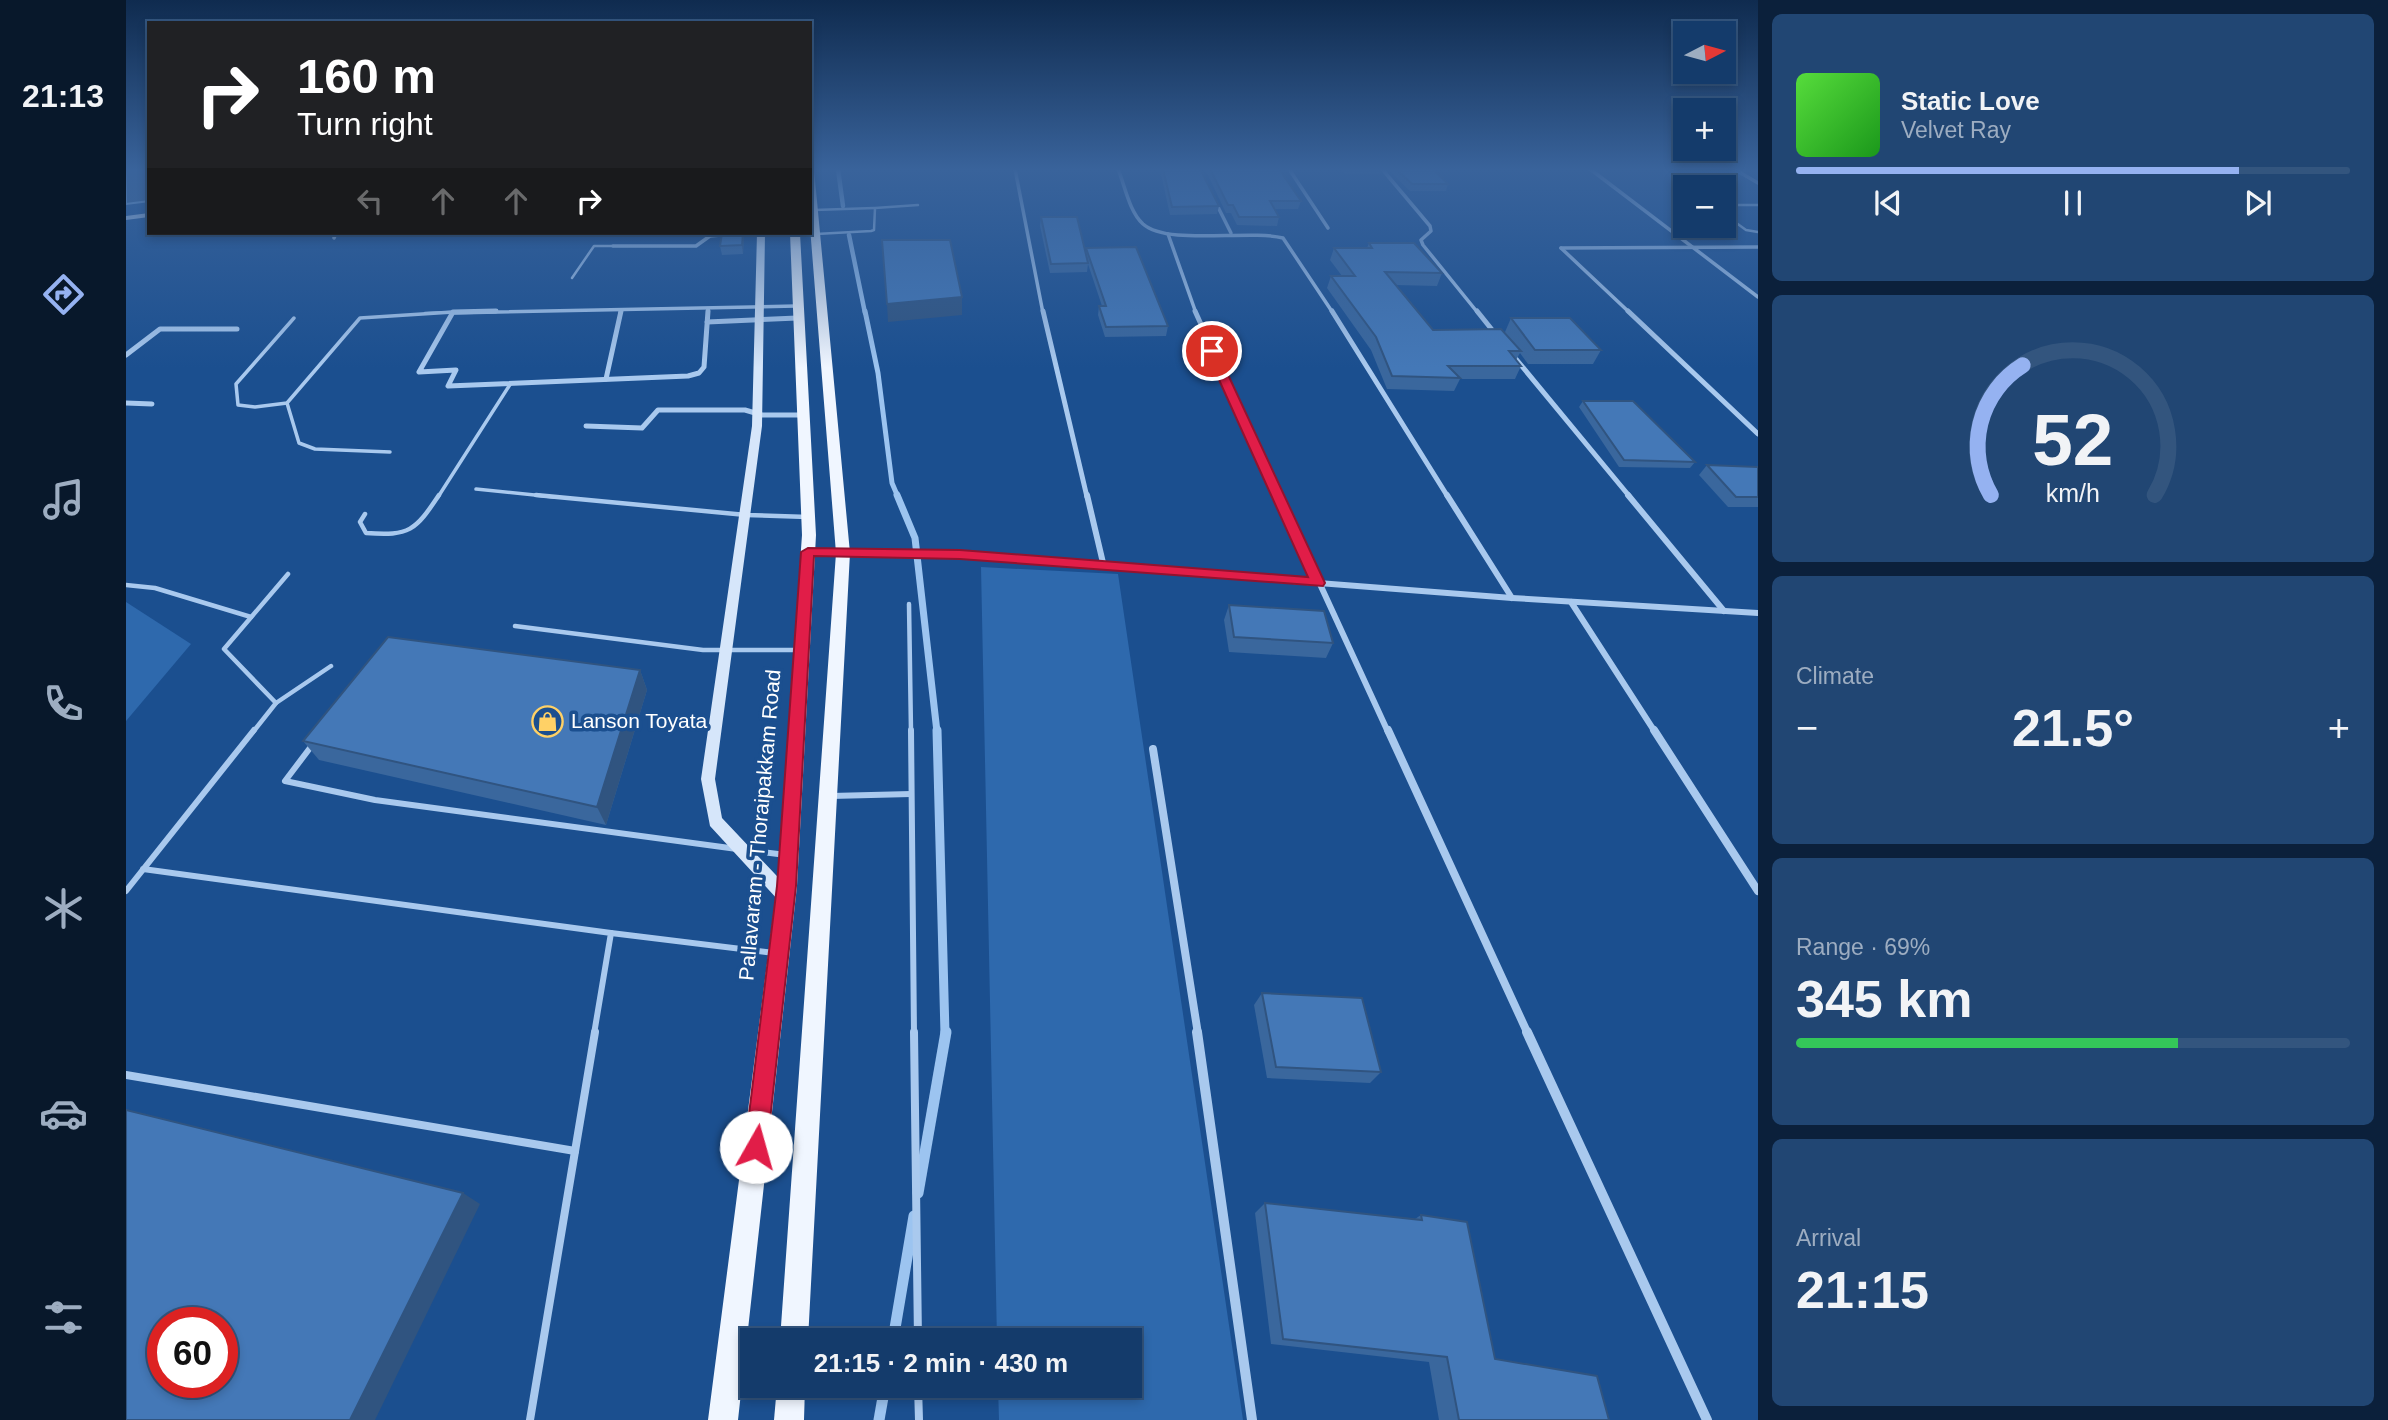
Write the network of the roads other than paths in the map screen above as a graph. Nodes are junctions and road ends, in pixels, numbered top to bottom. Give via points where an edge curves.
1 (718, 235) edge
2 (761, 235) edge
3 (795, 235) edge
4 (816, 235) edge
5 (1027, 235) edge
6 (1168, 235) edge
7 (1276, 235) edge
8 (1426, 235) edge
9 (1678, 235) edge
10 (613, 246) joint
11 (1693, 247) junction
12 (1758, 247) edge
13 (572, 278) dead end
14 (1758, 297) edge
15 (708, 309) junction
16 (621, 310) junction
17 (453, 312) junction
18 (797, 312) junction
19 (761, 313) junction
20 (294, 318) dead end
21 (707, 322) junction
22 (237, 329) dead end
23 (126, 355) edge
24 (606, 379) junction
25 (511, 383) junction
26 (126, 403) edge
27 (287, 403) junction
28 (152, 404) dead end
29 (755, 413) junction
30 (803, 415) junction
31 (586, 426) dead end
32 (1758, 434) edge
33 (390, 452) dead end
34 (476, 489) dead end
35 (365, 514) dead end
36 (746, 515) junction
37 (808, 517) junction
38 (808, 552) junction
39 (843, 553) junction
40 (1104, 567) junction
41 (288, 574) dead end
42 (1318, 583) junction
43 (126, 585) edge
44 (1512, 598) junction
45 (1571, 602) junction
46 (909, 604) dead end
47 (1724, 611) junction
48 (1758, 613) edge
49 (251, 617) junction
50 (515, 626) dead end
51 (728, 650) junction
52 (802, 650) junction
53 (331, 666) dead end
54 (276, 703) junction
55 (316, 740) edge
56 (1153, 749) dead end
57 (911, 794) junction
58 (828, 796) junction
59 (742, 849) junction
60 (789, 856) junction
61 (143, 869) junction
62 (126, 891) edge
63 (1758, 891) edge
64 (785, 895) junction
65 (611, 933) junction
66 (779, 953) junction
67 (126, 1075) edge
68 (575, 1151) junction
69 (795, 1328) edge
70 (918, 1328) edge
71 (790, 1398) edge
72 (918, 1398) edge
73 (530, 1420) edge
74 (723, 1420) edge
75 (789, 1420) edge
76 (919, 1420) edge
77 (1252, 1420) edge
78 (1707, 1420) edge

1 - 10 street via 696,246
2 - 19 street
3 - 18 main road, Pallavaram - Thoraipakkam Road
4 - 39 main road
5 - 40 street
6 - 42 street via 1201,327
7 - 44 street via 1290,245
8 - 47 street via 1423,245
9 - 11 street
10 - 13 lane via 594,246
11 - 12 street
11 - 14 street
11 - 32 street via 1561,248
15 - 16 street
15 - 19 street
15 - 21 street
16 - 17 street
16 - 24 street
17 - 25 street via 419,372 456,370 448,386
17 - 27 lane via 359,318
18 - 19 street
18 - 19 street
18 - 30 main road, Pallavaram - Thoraipakkam Road
19 - 21 street
19 - 29 street
20 - 27 lane via 236,384 238,405
21 - 24 street via 704,367 699,373
22 - 23 street via 160,329
24 - 25 street
25 - 35 lane via 420,524 395,535 366,533 360,522
26 - 28 street
27 - 33 lane via 299,443 315,449
29 - 30 street
29 - 31 street via 657,410 642,428
29 - 36 street
30 - 37 main road, Pallavaram - Thoraipakkam Road
34 - 36 lane
36 - 37 lane
36 - 51 street
37 - 38 main road, Pallavaram - Thoraipakkam Road
38 - 39 street
38 - 52 main road, Pallavaram - Thoraipakkam Road
39 - 40 street via 960,555
39 - 58 main road
40 - 42 street
41 - 49 lane
42 - 44 street
42 - 78 street
43 - 49 lane via 155,588
44 - 45 street
45 - 47 street
45 - 63 street
46 - 57 lane
47 - 48 street
49 - 54 lane via 224,649
50 - 51 lane
51 - 52 lane
51 - 59 street via 708,779 715,821
52 - 60 main road, Pallavaram - Thoraipakkam Road
53 - 54 lane
54 - 61 lane
55 - 59 lane via 285,781 375,800
56 - 77 street via 1180,902
57 - 58 lane
57 - 70 lane
58 - 69 main road
59 - 60 lane
59 - 64 street
60 - 64 main road, Pallavaram - Thoraipakkam Road
61 - 62 lane
61 - 65 lane
64 - 66 main road, Pallavaram - Thoraipakkam Road
65 - 66 lane
65 - 68 lane
66 - 74 main road, Pallavaram - Thoraipakkam Road
67 - 68 lane
68 - 73 lane
71 - 75 main road
72 - 76 lane

